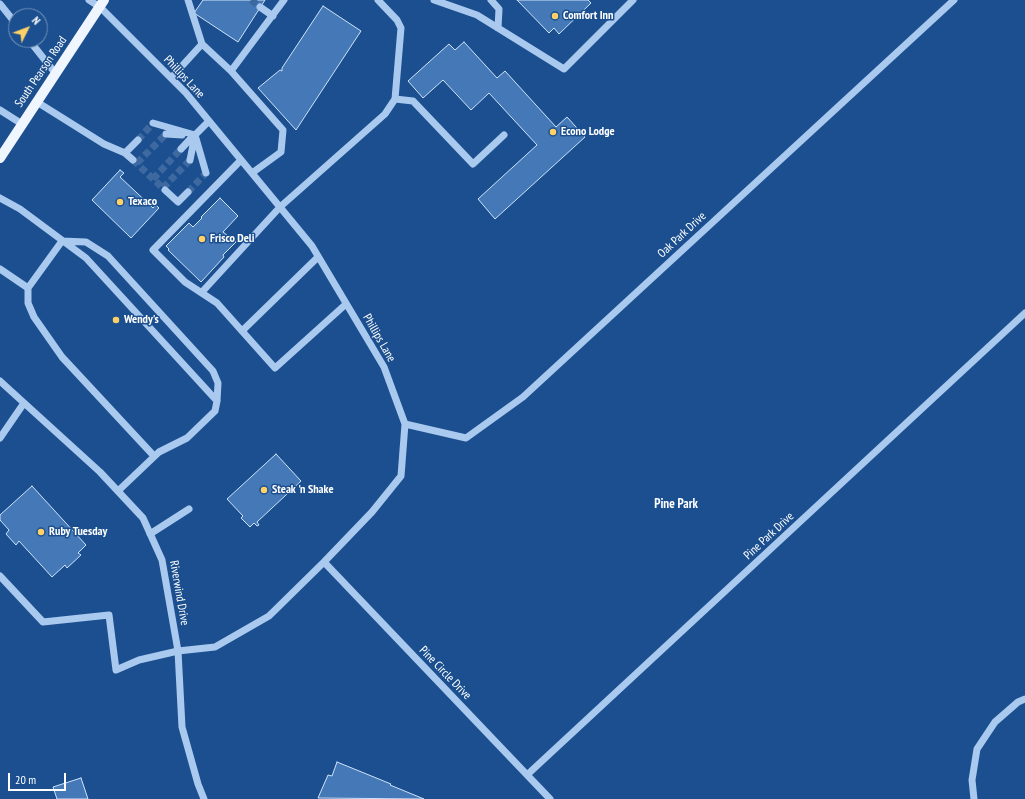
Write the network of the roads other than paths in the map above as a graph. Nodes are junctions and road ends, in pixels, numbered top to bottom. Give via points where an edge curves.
1 (89, 0) edge
2 (188, 0) edge
3 (284, 0) edge
4 (378, 0) edge
5 (434, 0) edge
6 (492, 0) edge
7 (633, 0) edge
8 (954, 0) edge
9 (0, 4) edge
10 (102, 4) edge
11 (260, 7) tunnel mouth
12 (8, 14) edge
13 (273, 16) junction
14 (498, 28) junction
15 (202, 44) junction
16 (35, 48) edge
17 (231, 71) junction
18 (56, 74) junction
19 (171, 78) junction
20 (395, 100) junction
21 (37, 102) junction
22 (0, 110) edge
23 (209, 121) junction
24 (153, 123) dead end
25 (22, 124) junction
26 (166, 134) dead end
27 (195, 135) junction
28 (504, 135) dead end
29 (138, 140) tunnel mouth
30 (181, 149) tunnel mouth
31 (125, 153) junction
32 (0, 158) edge
33 (133, 160) tunnel mouth
34 (190, 160) tunnel mouth
35 (241, 160) junction
36 (206, 173) dead end
37 (252, 173) junction
38 (165, 190) tunnel mouth
39 (188, 192) tunnel mouth
40 (0, 198) edge
41 (280, 207) junction
42 (62, 241) junction
43 (318, 257) junction
44 (0, 269) edge
45 (28, 288) junction
46 (202, 292) junction
47 (346, 304) junction
48 (1025, 313) edge
49 (242, 331) junction
50 (0, 381) edge
51 (217, 401) junction
52 (24, 403) junction
53 (405, 424) junction
54 (0, 438) edge
55 (154, 456) junction
56 (118, 491) junction
57 (189, 509) dead end
58 (150, 534) junction
59 (324, 562) junction
60 (0, 576) edge
61 (178, 651) junction
62 (1025, 699) edge
63 (528, 774) junction
64 (204, 799) edge
65 (550, 799) edge
66 (974, 799) edge

1 - 10 street, Phillips Lane
2 - 15 street
3 - 13 street
4 - 20 street via 401,28
5 - 14 street via 477,15
6 - 14 street via 500,9
7 - 14 street via 564,69
8 - 53 street, Oak Park Drive via 523,397 466,438
9 - 12 street
10 - 18 main road, South Pearson Road
10 - 19 street, Phillips Lane
11 - 13 street
13 - 17 street
15 - 17 street
15 - 19 street
16 - 18 street
17 - 37 street via 283,130 281,152
18 - 21 main road, South Pearson Road
19 - 23 street, Phillips Lane
20 - 28 street via 413,101 473,164
20 - 41 street via 385,114
21 - 25 main road, South Pearson Road
21 - 31 street via 104,144
22 - 25 street
23 - 27 street
23 - 35 street, Phillips Lane
24 - 27 street
25 - 32 main road, South Pearson Road
26 - 27 street
27 - 30 street
27 - 34 street
27 - 36 street
29 - 31 street
31 - 33 street
35 - 37 street, Phillips Lane
35 - 46 street via 152,250 185,282
37 - 41 street, Phillips Lane
38 - 39 street via 178,202
40 - 42 street via 20,209
41 - 43 street, Phillips Lane
41 - 46 street
42 - 45 street
42 - 51 street via 86,258
42 - 51 street via 86,242 108,256 213,371 218,383
43 - 47 street, Phillips Lane
43 - 49 street
44 - 45 street
45 - 55 street via 28,303 34,317 62,357
46 - 49 street via 217,303
47 - 49 street via 275,368
47 - 53 street, Phillips Lane via 384,367
48 - 63 street, Pine Park Drive
50 - 52 street, Riverwind Drive
51 - 55 street via 215,411 186,438
52 - 54 street
52 - 56 street, Riverwind Drive
53 - 59 street, Phillips Lane via 401,476 372,512
55 - 56 street
56 - 58 street, Riverwind Drive via 143,518
57 - 58 street
58 - 61 street, Riverwind Drive via 162,560
59 - 61 street, Phillips Lane via 269,616 215,647
59 - 63 street, Pine Circle Drive
60 - 61 street, Phillips Lane via 43,622 109,615 116,670 139,660
61 - 64 street, Riverwind Drive via 182,727
62 - 66 street via 995,722 977,749 972,780
63 - 65 street, Pine Circle Drive

